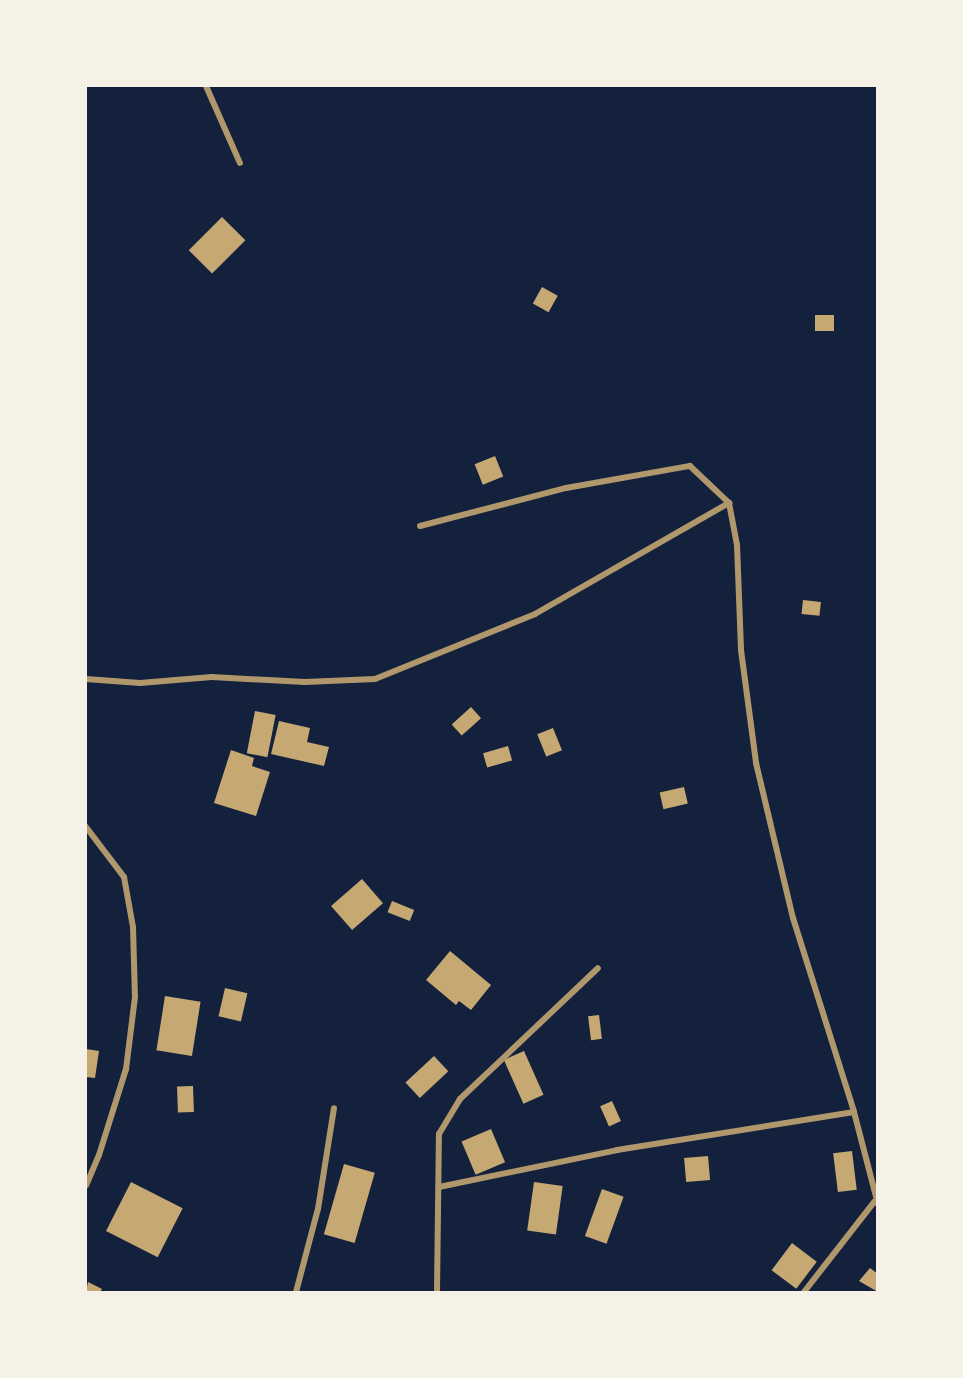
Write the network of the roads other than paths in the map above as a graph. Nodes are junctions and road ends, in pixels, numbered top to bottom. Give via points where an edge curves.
1 (206, 86) edge
2 (240, 163) dead end
3 (729, 503) junction
4 (420, 526) dead end
5 (86, 679) edge
6 (86, 827) edge
7 (598, 968) dead end
8 (334, 1108) dead end
9 (854, 1112) junction
10 (86, 1185) edge
11 (439, 1187) junction
12 (876, 1203) edge
13 (296, 1293) edge
14 (437, 1293) edge
15 (804, 1293) edge

1 - 2 street
3 - 4 street via 690,466 566,488
3 - 5 street via 534,614 375,679
3 - 9 street via 737,545 741,650 756,763 803,952
6 - 10 street via 124,877 133,927 135,997 126,1069
7 - 11 street via 460,1099 439,1134
8 - 13 street via 318,1209
9 - 11 street via 616,1149
9 - 12 street
11 - 14 street
12 - 15 street

